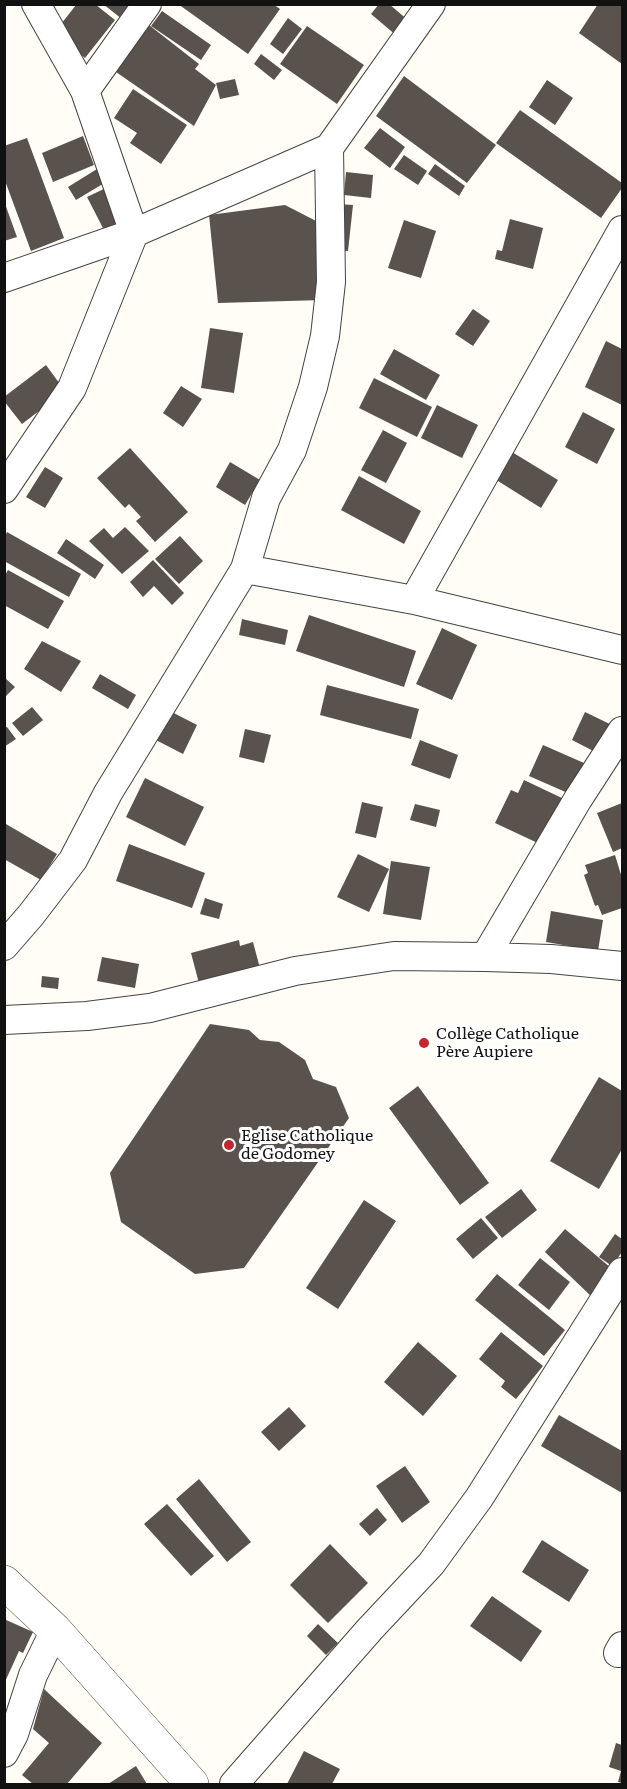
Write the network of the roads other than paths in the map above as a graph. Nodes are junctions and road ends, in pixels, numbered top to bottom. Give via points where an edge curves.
1 (36, 4) edge
2 (147, 4) edge
3 (431, 4) edge
4 (85, 91) junction
5 (329, 148) junction
6 (622, 230) edge
7 (134, 233) junction
8 (4, 278) edge
9 (4, 489) edge
10 (245, 569) junction
11 (414, 600) junction
12 (622, 650) edge
13 (622, 731) edge
14 (4, 946) edge
15 (485, 957) junction
16 (622, 966) edge
17 (4, 1020) edge
18 (622, 1272) edge
19 (4, 1582) edge
20 (55, 1630) junction
21 (4, 1753) edge
22 (192, 1785) edge
23 (234, 1785) edge

1 - 4 street
2 - 4 street
3 - 5 street
4 - 7 street
5 - 7 street
5 - 10 street via 331,282 325,336 313,387 291,450 266,498
6 - 11 street
7 - 8 street
7 - 9 street via 72,388
10 - 11 street
10 - 14 street via 108,793 73,860
11 - 12 street
13 - 15 street
15 - 16 street
15 - 17 street via 394,957 295,971 150,1008
18 - 23 street via 479,1498 431,1564
19 - 20 street
20 - 21 street via 33,1675 15,1734
20 - 22 street

